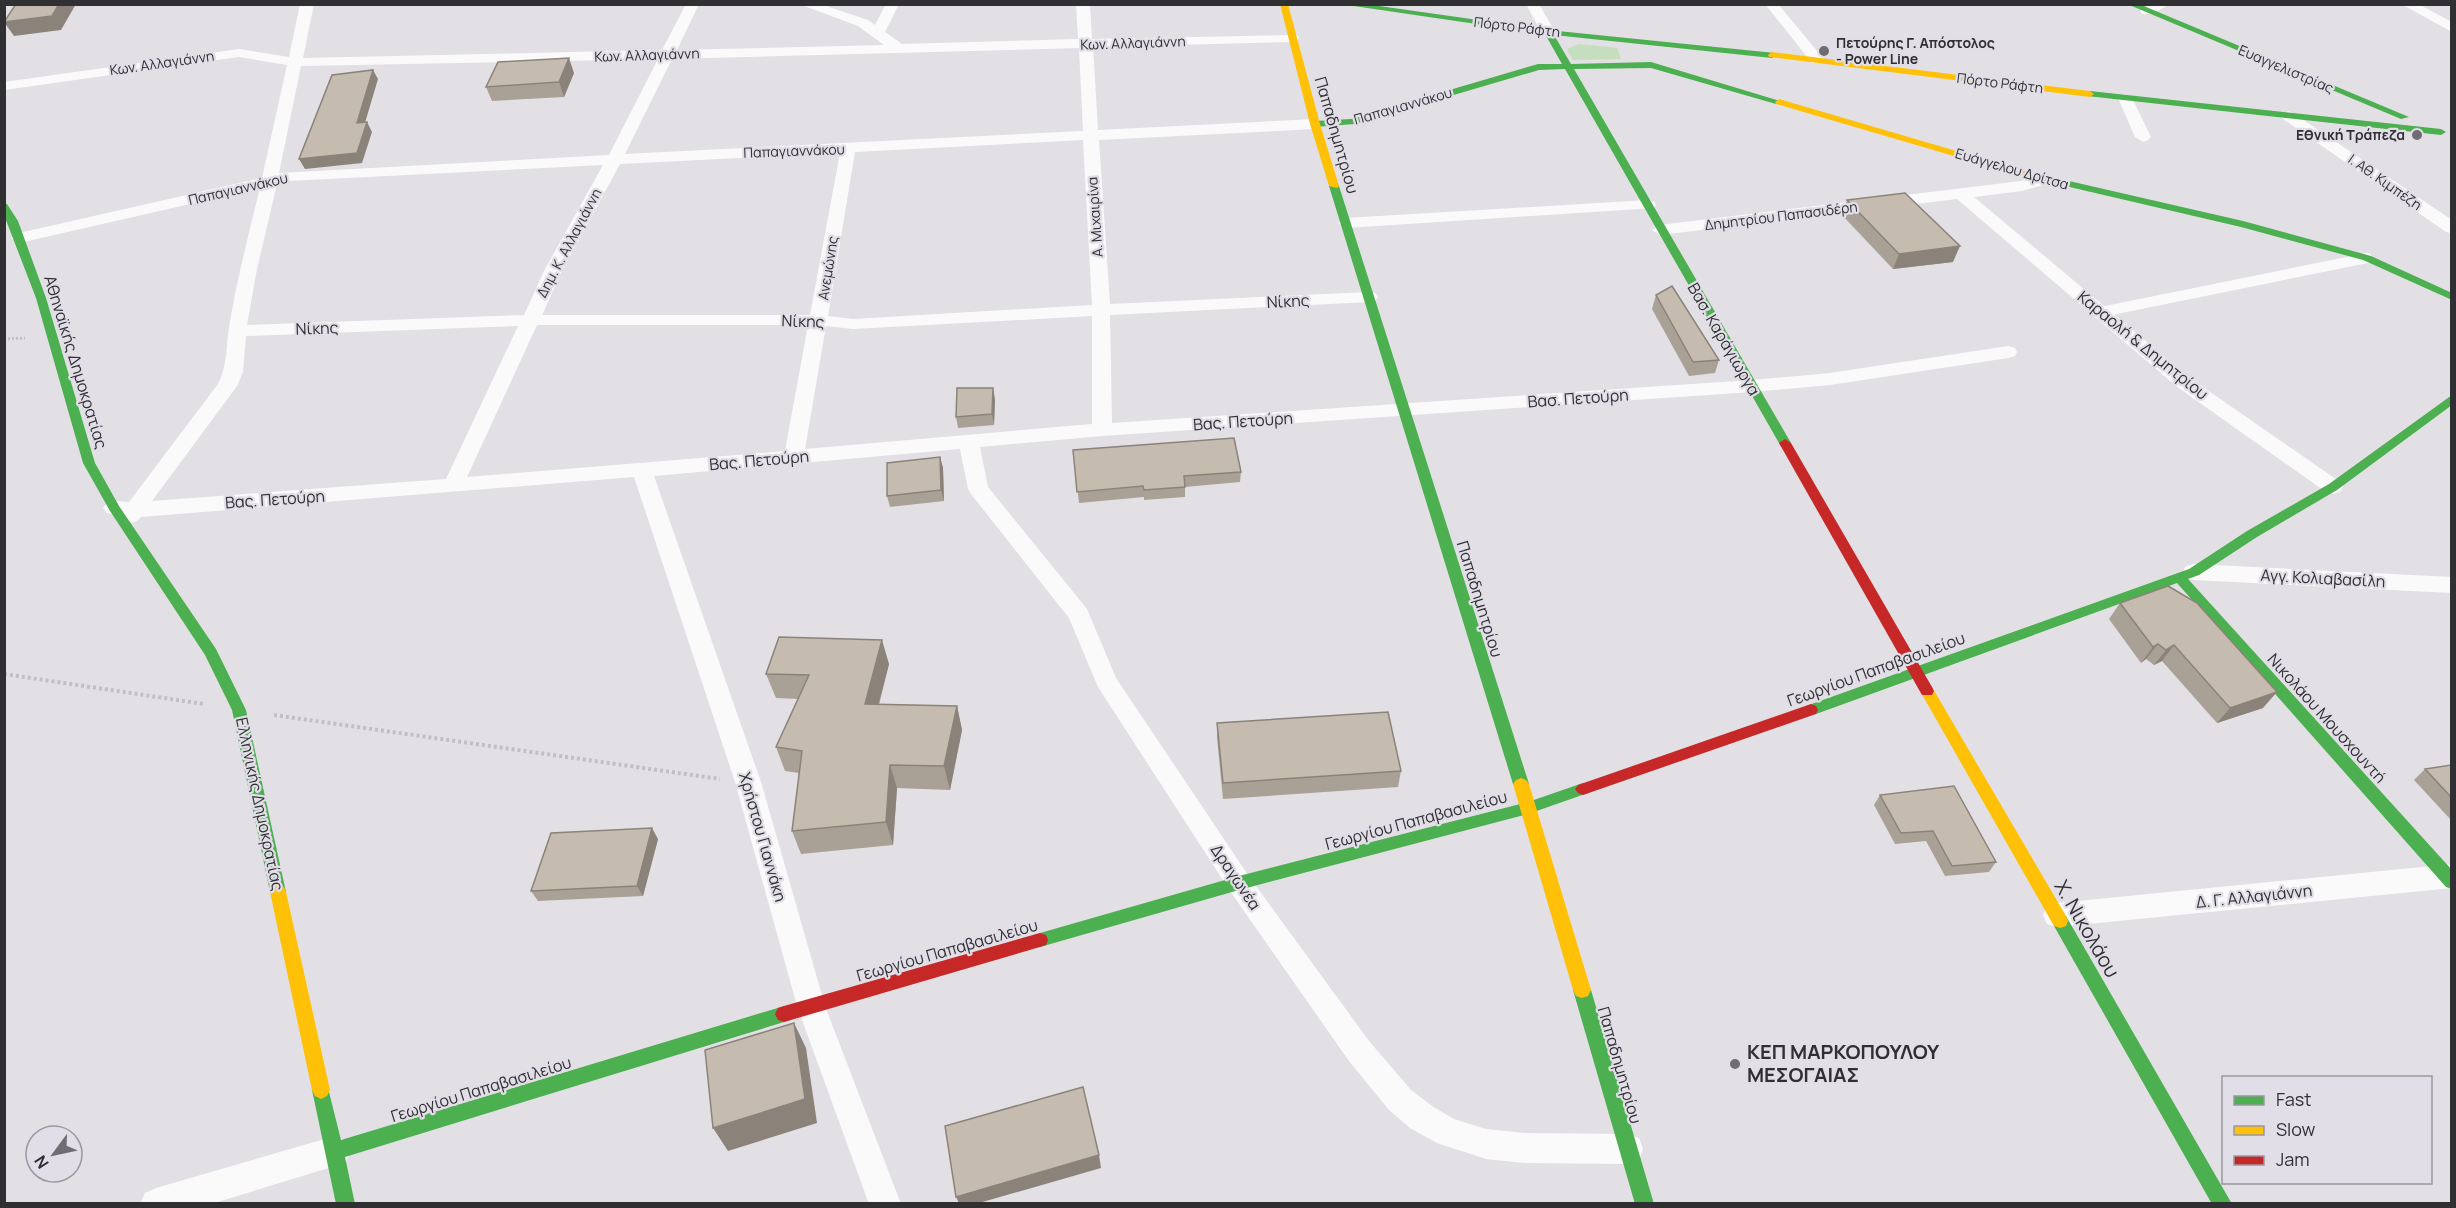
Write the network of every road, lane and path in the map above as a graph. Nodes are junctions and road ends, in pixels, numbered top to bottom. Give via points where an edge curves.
1 (307, 4) edge
2 (693, 4) edge
3 (805, 4) edge
4 (893, 4) edge
5 (1083, 4) edge
6 (1284, 4) edge
7 (1344, 4) edge
8 (1532, 4) edge
9 (1771, 4) edge
10 (2131, 4) edge
11 (2164, 4) edge
12 (2407, 4) edge
13 (2147, 11) junction
14 (2451, 28) edge
15 (1548, 32) junction
16 (877, 33) junction
17 (1292, 38) junction
18 (1640, 41) junction
19 (1085, 45) junction
20 (897, 47) junction
21 (668, 55) junction
22 (1817, 60) junction
23 (293, 62) junction
24 (1652, 64) junction
25 (1567, 65) junction
26 (4, 86) edge
27 (2125, 98) junction
28 (2288, 116) junction
29 (1315, 124) junction
30 (2422, 125) joint
31 (2448, 132) edge
32 (1090, 136) junction
33 (2143, 137) dead end
34 (848, 149) junction
35 (615, 158) junction
36 (270, 180) junction
37 (2043, 180) junction
38 (1961, 194) junction
39 (4, 206) edge
40 (1648, 206) junction
41 (1346, 223) junction
42 (2451, 228) edge
43 (1660, 230) junction
44 (20, 238) junction
45 (2367, 258) junction
46 (1369, 297) junction
47 (2451, 297) edge
48 (1101, 310) junction
49 (2101, 312) junction
50 (529, 320) junction
51 (819, 320) junction
52 (237, 331) junction
53 (2008, 352) dead end
54 (1752, 386) junction
55 (2451, 399) edge
56 (1404, 410) junction
57 (1102, 430) junction
58 (969, 441) junction
59 (794, 457) junction
60 (642, 470) junction
61 (453, 485) junction
62 (2333, 487) junction
63 (125, 514) junction
64 (2186, 574) junction
65 (2451, 585) edge
66 (1918, 673) junction
67 (4, 674) edge
68 (239, 710) junction
69 (748, 783) junction
70 (1528, 808) junction
71 (2450, 878) edge
72 (1239, 883) junction
73 (2057, 915) junction
74 (811, 1006) junction
75 (1628, 1149) junction
76 (335, 1151) junction
77 (156, 1203) edge
78 (346, 1203) edge
79 (885, 1203) edge
80 (1645, 1203) edge
81 (2223, 1203) edge

1 - 23 street
2 - 21 street, Δημ. Κ. Αλλαγιάννη
3 - 16 street via 862,23
4 - 16 street
5 - 19 street, Α. Μιχαιρίνα
6 - 17 main road, Παπαδημητρίου
7 - 15 main road, Πόρτο Ράφτη
8 - 15 street, Βασ. Καράγιωργα
9 - 22 street
10 - 13 main road, Ευαγγελιστρίας
11 - 13 street
12 - 14 street
13 - 30 main road, Ευαγγελιστρίας
15 - 18 main road, Πόρτο Ράφτη
15 - 25 main road, Βασ. Καράγιωργα
16 - 20 street
17 - 19 street, Κων. Αλλαγιάννη
17 - 29 main road, Παπαδημητρίου
18 - 22 main road, Πόρτο Ράφτη
18 - 24 main road
19 - 20 street, Κων. Αλλαγιάννη
19 - 32 street, Α. Μιχαιρίνα
20 - 21 street, Κων. Αλλαγιάννη
21 - 23 street, Κων. Αλλαγιάννη
21 - 35 street, Δημ. Κ. Αλλαγιάννη
22 - 27 main road, Πόρτο Ράφτη
23 - 26 street, Κων. Αλλαγιάννη via 239,53
23 - 36 street
24 - 25 main road, Ευάγγελου Δρίτσα
24 - 37 main road, Ευάγγελου Δρίτσα
25 - 29 main road, Παπαγιαννάκου via 1538,67 1352,122
25 - 40 main road, Βασ. Καράγιωργα
27 - 28 main road, Πόρτο Ράφτη
27 - 33 street
28 - 31 main road, Πόρτο Ράφτη
28 - 42 street, Ι. Αθ. Κιμπέζη
29 - 32 street, Παπαγιαννάκου
29 - 41 main road, Παπαδημητρίου
30 - 31 street
32 - 34 street, Παπαγιαννάκου
32 - 48 street, Α. Μιχαιρίνα
34 - 35 street, Παπαγιαννάκου
34 - 51 street, Ανεμώνης
35 - 36 street, Παπαγιαννάκου
35 - 50 street, Δημ. Κ. Αλλαγιάννη
36 - 44 street, Παπαγιαννάκου
36 - 52 street
37 - 38 street, Δημητρίου Παπασιδέρη
37 - 45 main road, Ευάγγελου Δρίτσα via 2243,224
38 - 43 street, Δημητρίου Παπασιδέρη
38 - 49 street, Καραολή & Δημητρίου
39 - 44 main road, Αθηναϊκής Δημοκρατίας
40 - 41 street
40 - 43 main road, Βασ. Καράγιωργα
41 - 46 main road, Παπαδημητρίου
43 - 54 main road, Βασ. Καράγιωργα
44 - 63 main road, Αθηναϊκής Δημοκρατίας via 89,463
45 - 47 main road, Ευάγγελου Δρίτσα
45 - 49 lane
46 - 48 street, Νίκης
46 - 56 main road, Παπαδημητρίου
48 - 51 street, Νίκης via 853,324
48 - 57 street, Α. Μιχαιρίνα
49 - 62 street, Καραολή & Δημητρίου via 2183,382
50 - 51 street, Νίκης
50 - 52 street, Νίκης
50 - 61 street, Δημ. Κ. Αλλαγιάννη
51 - 59 street, Ανεμώνης
52 - 63 street via 234,372 227,386
53 - 54 street, Βασ. Πετούρη via 1830,379
54 - 56 street, Βασ. Πετούρη
54 - 66 main road, Βασ. Καράγιωργα
55 - 62 main road, Γεωργίου Παπαβασιλείου
56 - 57 street, Βας. Πετούρη
56 - 70 main road, Παπαδημητρίου
57 - 58 street, Βας. Πετούρη
58 - 59 street, Βας. Πετούρη
58 - 72 street, Δραγωνέα via 978,489 1079,615 1106,681
59 - 60 street, Βας. Πετούρη
60 - 61 street, Βας. Πετούρη
60 - 69 street, Χρήστου Γιαννάκη
61 - 63 street, Βας. Πετούρη
62 - 64 main road, Γεωργίου Παπαβασιλείου
63 - 68 main road, Ελληνικής Δημοκρατίας via 211,653
64 - 65 street, Αγγ. Κολιαβασίλη
64 - 66 main road, Γεωργίου Παπαβασιλείου
64 - 71 main road, Νικολάου Μουσχουντή
66 - 70 main road, Γεωργίου Παπαβασιλείου
66 - 73 main road, Χ. Νικολάου
67 - 68 path
68 - 69 path
68 - 76 main road, Ελληνικής Δημοκρατίας
69 - 74 street, Χρήστου Γιαννάκη
70 - 72 main road, Γεωργίου Παπαβασιλείου
70 - 75 main road, Παπαδημητρίου
71 - 73 street, Δ. Γ. Αλλαγιάννη
72 - 74 main road, Γεωργίου Παπαβασιλείου
72 - 75 street, Δραγωνέα via 1359,1051 1400,1100 1421,1117 1448,1132 1486,1144
73 - 81 main road, Χ. Νικολάου
74 - 76 main road, Γεωργίου Παπαβασιλείου
74 - 79 street, Χρήστου Γιαννάκη
75 - 80 main road, Παπαδημητρίου
76 - 77 street
76 - 78 main road, Ελληνικής Δημοκρατίας

